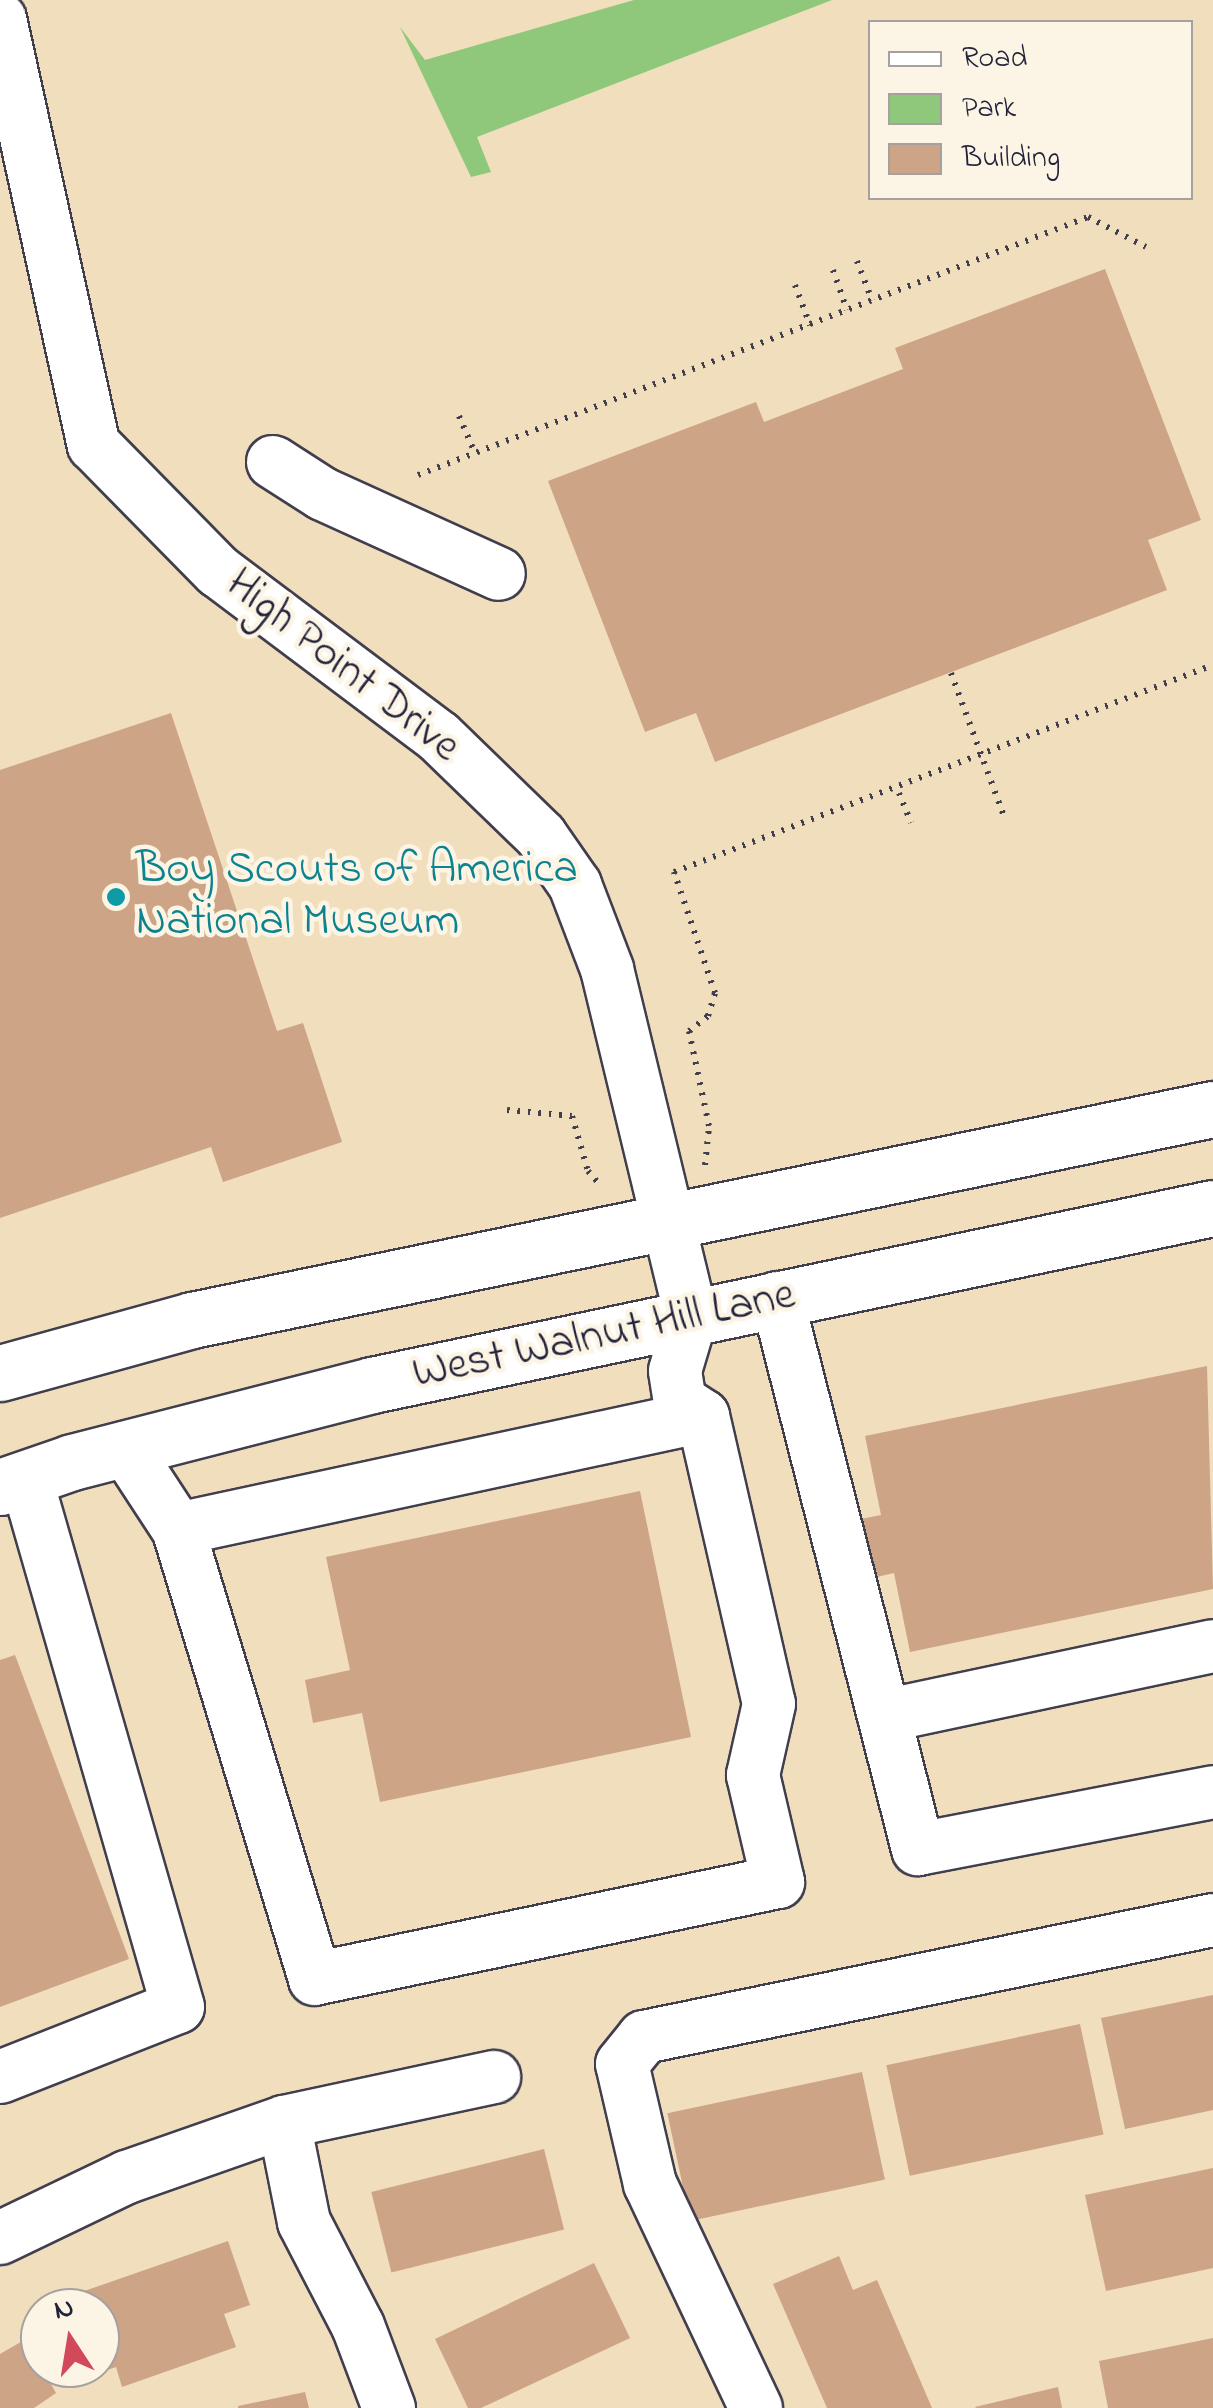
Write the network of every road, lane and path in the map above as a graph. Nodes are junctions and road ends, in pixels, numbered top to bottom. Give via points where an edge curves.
1 (0, 19) edge
2 (1146, 248) dead end
3 (857, 261) dead end
4 (833, 270) dead end
5 (795, 285) dead end
6 (872, 300) junction
7 (848, 310) junction
8 (810, 324) junction
9 (459, 416) dead end
10 (475, 453) junction
11 (273, 462) dead end
12 (418, 475) dead end
13 (499, 574) dead end
14 (1213, 665) edge
15 (951, 673) dead end
16 (982, 752) junction
17 (899, 793) dead end
18 (1004, 816) dead end
19 (911, 823) dead end
20 (1213, 1109) edge
21 (508, 1110) dead end
22 (663, 1201) junction
23 (1213, 1208) edge
24 (777, 1298) junction
25 (692, 1317) junction
26 (0, 1373) edge
27 (703, 1416) junction
28 (124, 1448) junction
29 (13, 1482) edge
30 (178, 1529) junction
31 (1213, 1646) edge
32 (884, 1716) junction
33 (1213, 1792) edge
34 (1213, 1920) edge
35 (0, 2077) edge
36 (494, 2077) dead end
37 (284, 2122) junction
38 (0, 2238) edge
39 (389, 2408) edge
40 (756, 2408) edge

1 - 22 street, High Point Drive via 94,445 218,572 439,737 541,836 576,885 606,969
2 - 6 path via 1088,217
3 - 6 path
4 - 7 path
5 - 8 path
6 - 7 path
7 - 8 path
8 - 10 path
9 - 10 path
10 - 12 path
11 - 13 street via 323,494
14 - 16 path
15 - 16 path
16 - 18 path
16 - 22 path via 674,872 716,992 708,1016 690,1031 708,1126 704,1170
17 - 19 path
20 - 22 main road
21 - 22 path via 572,1116 588,1171 606,1191
22 - 25 street, High Point Drive
22 - 26 main road
23 - 24 main road, West Walnut Hill Lane
24 - 25 main road, West Walnut Hill Lane
24 - 32 street
25 - 27 street via 675,1371 680,1401
25 - 28 main road, West Walnut Hill Lane via 372,1385
27 - 30 street
27 - 30 street via 769,1704 753,1775 778,1882 316,1979
28 - 29 main road, West Walnut Hill Lane
28 - 30 street
29 - 35 street via 178,2008
31 - 32 street
32 - 33 street via 918,1849
34 - 40 street via 644,2037 622,2064 650,2184
36 - 37 street
37 - 38 street via 127,2177
37 - 39 street via 304,2222 358,2326

